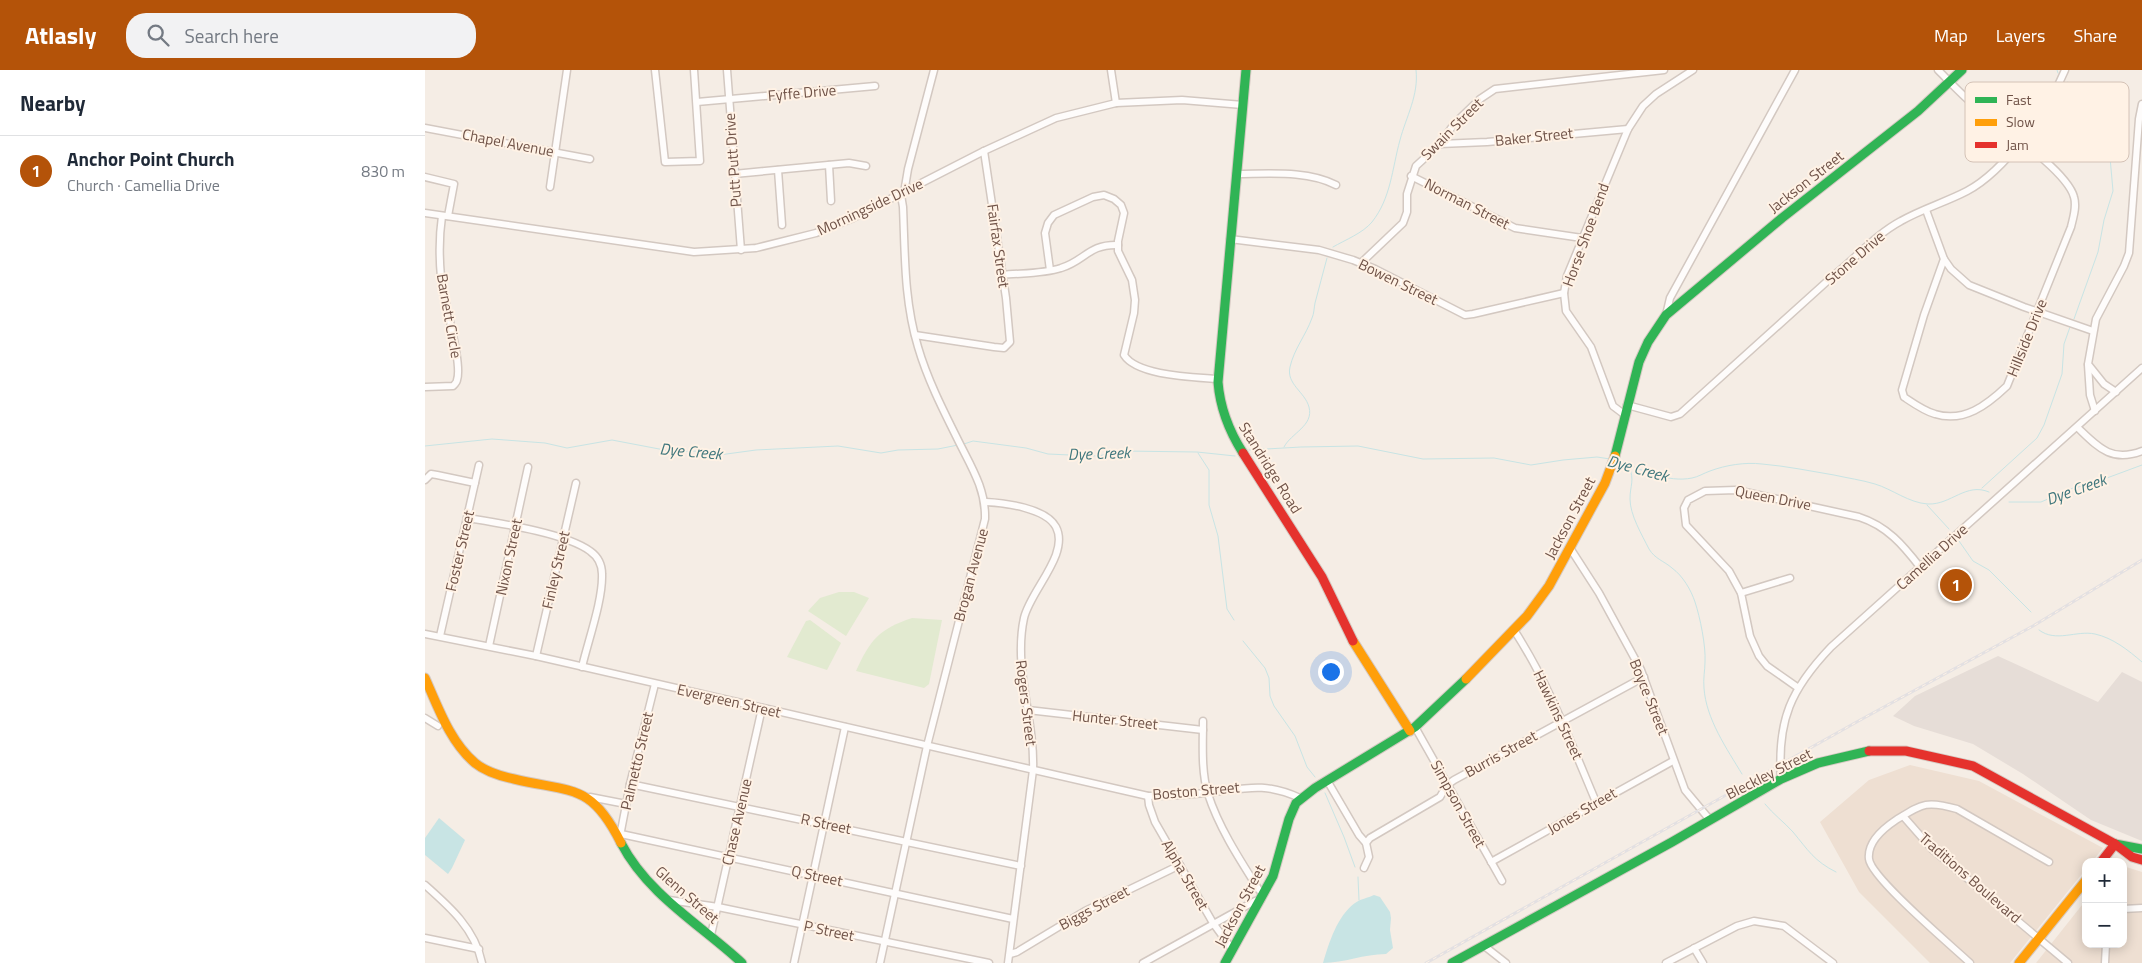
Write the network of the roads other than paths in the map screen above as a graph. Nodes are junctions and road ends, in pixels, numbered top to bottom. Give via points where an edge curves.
1 (567, 70) edge
2 (655, 70) edge
3 (693, 70) edge
4 (727, 70) edge
5 (934, 70) edge
6 (1111, 70) edge
7 (1246, 70) edge
8 (1664, 70) edge
9 (1691, 70) edge
10 (1795, 70) edge
11 (1938, 70) edge
12 (1962, 70) edge
13 (2065, 70) edge
14 (2060, 82) edge
15 (1950, 83) junction
16 (875, 86) dead end
17 (1965, 97) edge
18 (729, 100) junction
19 (697, 102) junction
20 (1116, 103) junction
21 (2142, 104) edge
22 (1243, 105) junction
23 (425, 128) edge
24 (1627, 129) junction
25 (1440, 144) junction
26 (984, 151) junction
27 (555, 152) junction
28 (590, 159) dead end
29 (2002, 162) edge
30 (2046, 162) edge
31 (829, 165) junction
32 (866, 166) dead end
33 (778, 170) junction
34 (734, 174) junction
35 (1236, 174) junction
36 (2139, 175) edge
37 (1411, 176) junction
38 (425, 177) edge
39 (1336, 185) dead end
40 (550, 187) dead end
41 (902, 194) junction
42 (831, 201) dead end
43 (1926, 210) junction
44 (425, 213) edge
45 (445, 216) junction
46 (782, 225) dead end
47 (1582, 238) junction
48 (1230, 239) junction
49 (1118, 244) junction
50 (741, 250) junction
51 (1944, 259) junction
52 (1361, 263) junction
53 (1050, 270) junction
54 (1002, 275) junction
55 (1564, 293) junction
56 (2038, 311) junction
57 (1666, 315) junction
58 (2093, 332) junction
59 (915, 336) junction
60 (2088, 364) junction
61 (2142, 368) edge
62 (1217, 379) junction
63 (425, 387) edge
64 (2116, 392) junction
65 (1627, 405) junction
66 (2095, 411) junction
67 (1625, 415) junction
68 (2077, 427) junction
69 (2142, 451) edge
70 (479, 465) dead end
71 (528, 467) dead end
72 (425, 480) edge
73 (575, 483) dead end
74 (475, 484) junction
75 (986, 502) junction
76 (468, 518) junction
77 (515, 528) junction
78 (563, 538) junction
79 (1570, 548) junction
80 (1920, 567) junction
81 (1790, 578) dead end
82 (1741, 593) junction
83 (1514, 630) junction
84 (425, 634) edge
85 (441, 636) junction
86 (489, 646) junction
87 (536, 656) junction
88 (581, 667) junction
89 (1644, 677) junction
90 (425, 678) edge
91 (655, 684) junction
92 (1797, 687) junction
93 (762, 708) junction
94 (1028, 710) junction
95 (425, 718) edge
96 (1562, 720) junction
97 (1203, 721) dead end
98 (438, 726) dead end
99 (845, 727) junction
100 (1412, 729) junction
101 (1203, 730) junction
102 (927, 746) junction
103 (1673, 760) junction
104 (1033, 770) junction
105 (1781, 779) junction
106 (1327, 782) junction
107 (630, 784) junction
108 (1447, 785) junction
109 (1208, 793) junction
110 (584, 796) junction
111 (1148, 796) junction
112 (1300, 798) junction
113 (1596, 802) junction
114 (626, 804) junction
115 (739, 806) junction
116 (1903, 816) junction
117 (1711, 820) junction
118 (823, 824) junction
119 (620, 836) junction
120 (905, 841) junction
121 (1366, 843) junction
122 (2115, 844) junction
123 (2142, 849) edge
124 (729, 856) junction
125 (2104, 858) edge
126 (2142, 860) edge
127 (1491, 862) junction
128 (2049, 862) dead end
129 (1180, 865) junction
130 (1021, 866) junction
131 (1364, 868) dead end
132 (812, 875) junction
133 (1502, 881) dead end
134 (425, 885) edge
135 (2082, 885) edge
136 (895, 892) junction
137 (1263, 897) junction
138 (669, 900) junction
139 (718, 907) junction
140 (2142, 908) edge
141 (2127, 909) edge
142 (1013, 919) junction
143 (1213, 923) junction
144 (802, 925) junction
145 (711, 935) junction
146 (425, 938) edge
147 (2039, 938) junction
148 (885, 942) junction
149 (1483, 945) junction
150 (1694, 948) junction
151 (2107, 948) edge
152 (479, 949) junction
153 (1233, 949) junction
154 (1010, 954) junction
155 (482, 963) edge
156 (742, 963) edge
157 (795, 963) edge
158 (880, 963) edge
159 (989, 963) edge
160 (1008, 963) edge
161 (1143, 963) edge
162 (1225, 963) edge
163 (1452, 963) edge
164 (1506, 963) edge
165 (1666, 963) edge
166 (1703, 963) edge
167 (1833, 963) edge
168 (1970, 963) edge
169 (2019, 963) edge
170 (2068, 963) edge
171 (2105, 963) edge

1 - 27 street
2 - 19 street via 665,162 700,161
3 - 19 street
4 - 18 street, Putt Putt Drive
5 - 41 street, Brogan Avenue
6 - 20 street
7 - 22 street, Standridge Road
8 - 25 street, Swain Street via 1495,89 1454,124
9 - 24 street, Horse Shoe Bend via 1656,94
10 - 57 street via 1670,298
11 - 15 street, Hillside Drive
12 - 15 street, Jackson Street
13 - 14 street, Stone Drive
15 - 17 street, Hillside Drive
15 - 57 street, Jackson Street
16 - 18 street, Fyffe Drive
18 - 19 street, Fyffe Drive
18 - 34 street, Putt Putt Drive
20 - 22 street, Morningside Drive via 1182,100
20 - 26 street, Morningside Drive via 1055,118
21 - 36 street
22 - 35 street, Standridge Road
23 - 27 street, Chapel Avenue
24 - 25 street, Baker Street
24 - 47 street, Horse Shoe Bend
25 - 37 street, Swain Street via 1416,166
26 - 41 street, Morningside Drive
26 - 54 street, Fairfax Street
27 - 28 street, Chapel Avenue
27 - 40 street
29 - 43 street, Stone Drive via 1969,190
30 - 56 street, Hillside Drive via 2069,185 2074,198 2074,213
31 - 32 street via 849,163
31 - 33 street
31 - 42 street
33 - 34 street
33 - 46 street
34 - 50 street, Putt Putt Drive
35 - 39 street via 1302,175
35 - 48 street, Standridge Road
36 - 58 street via 2129,253
37 - 47 street, Norman Street via 1515,228
37 - 52 street, Swain Street via 1403,223
38 - 45 street via 454,184
41 - 50 street, Morningside Drive via 816,233
41 - 59 street, Brogan Avenue via 906,293
43 - 51 street
43 - 65 street, Stone Drive via 1879,234 1680,414 1671,418
44 - 45 street, Morningside Drive
45 - 50 street, Morningside Drive via 694,252
45 - 63 street, Barnett Circle via 439,253 441,279 458,373 453,386
47 - 55 street, Horse Shoe Bend
48 - 52 street, Bowen Street via 1319,250
48 - 62 street, Standridge Road
49 - 53 street via 1095,248 1068,265
49 - 53 street via 1124,213 1121,205 1104,194 1093,196 1054,215 1048,223 1045,233
49 - 62 street via 1122,262 1132,280 1135,300 1124,348 1127,360 1157,372
51 - 56 street via 1969,285
51 - 56 street, Hillside Drive via 1901,390 1903,397 1911,402 1933,414 1965,416 1997,396 2007,386
52 - 55 street, Bowen Street via 1465,314
53 - 54 street
54 - 59 street, Fairfax Street via 1010,342 1004,348
55 - 67 street, Horse Shoe Bend via 1566,311 1591,347 1613,406
56 - 58 street
57 - 65 street, Jackson Street via 1639,362
58 - 60 street
59 - 75 street, Brogan Avenue via 937,397 977,475
60 - 64 street via 2104,384
60 - 66 street via 2090,395
61 - 64 street, Camellia Drive
62 - 100 street, Standridge Road via 1220,407 1227,425 1322,577 1352,640
64 - 66 street, Camellia Drive
65 - 67 street, Jackson Street
66 - 68 street, Camellia Drive
67 - 79 street, Jackson Street via 1611,470
68 - 69 street via 2104,451 2115,455 2133,455
68 - 80 street, Camellia Drive
70 - 74 street, Foster Street
71 - 77 street, Nixon Street
72 - 74 street via 431,474
73 - 78 street, Finley Street
74 - 76 street, Foster Street
75 - 94 street, Rogers Street via 1005,503 1046,518 1055,526 1060,540 1056,555 1024,615 1020,659
75 - 102 street, Brogan Avenue via 978,555
76 - 77 street
76 - 85 street, Foster Street
77 - 78 street
77 - 86 street, Nixon Street
78 - 87 street, Finley Street
78 - 88 street via 589,550 600,563 602,574
79 - 83 street, Jackson Street via 1540,599
79 - 89 street, Boyce Street via 1599,593
80 - 82 street, Queen Drive via 1893,536 1876,523 1859,516 1736,490 1705,491 1688,500 1684,508 1686,525 1729,572
80 - 92 street, Camellia Drive via 1831,647
81 - 82 street
82 - 92 street, Queen Drive via 1753,647 1767,666
83 - 96 street, Hawkins Street
83 - 100 street, Jackson Street via 1452,694
84 - 85 street, Evergreen Street
85 - 86 street, Evergreen Street
86 - 87 street, Evergreen Street
87 - 88 street, Evergreen Street
88 - 91 street, Evergreen Street
89 - 96 street, Burris Street
89 - 103 street, Boyce Street
90 - 110 street, Glenn Street via 459,744 473,761 487,771 505,777
91 - 93 street, Evergreen Street
91 - 107 street, Palmetto Street
92 - 105 street, Camellia Drive via 1781,740
93 - 99 street, Evergreen Street
93 - 115 street, Chase Avenue
94 - 101 street, Hunter Street
94 - 104 street, Rogers Street
95 - 98 street
96 - 108 street, Burris Street
96 - 113 street, Hawkins Street
97 - 101 street
99 - 102 street, Evergreen Street
99 - 118 street
100 - 106 street, Jackson Street
100 - 108 street, Simpson Street
101 - 109 street
102 - 104 street, Evergreen Street
102 - 120 street, Brogan Avenue
103 - 113 street, Jones Street
103 - 117 street, Boyce Street via 1685,790
104 - 111 street, Boston Street
104 - 130 street, Rogers Street
105 - 117 street, Bleckley Street
105 - 122 street, Bleckley Street via 1818,763 1863,751 1925,754 1973,766
106 - 112 street, Jackson Street
106 - 121 street
107 - 114 street, Palmetto Street
107 - 115 street, R Street
108 - 121 street, Burris Street via 1440,797
108 - 127 street, Simpson Street
109 - 111 street, Boston Street
109 - 112 street, Boston Street via 1259,786
109 - 137 street via 1234,848
110 - 114 street, Glenn Street
110 - 119 street, Glenn Street via 604,813
111 - 129 street, Alpha Street via 1155,822
112 - 137 street, Jackson Street via 1292,809 1278,863
113 - 127 street, Jones Street
114 - 119 street, Palmetto Street
115 - 118 street, R Street
115 - 124 street, Chase Avenue
116 - 128 street via 1927,804 1957,809
116 - 147 street, Traditions Boulevard via 1932,849
116 - 168 street via 1884,828 1875,840 1869,851 1871,868
117 - 149 street, Bleckley Street
118 - 120 street, R Street
118 - 132 street
119 - 124 street, Q Street
119 - 138 street, Glenn Street via 639,871
120 - 130 street, R Street
120 - 136 street, Brogan Avenue
121 - 131 street via 1369,856
122 - 123 street, Bleckley Street
122 - 125 street
122 - 126 street, Bleckley Street via 2132,857
124 - 132 street, Q Street
124 - 139 street, Chase Avenue
127 - 133 street, Simpson Street
129 - 143 street, Alpha Street
129 - 154 street, Biggs Street via 1115,894
130 - 142 street, Rogers Street
132 - 136 street, Q Street
132 - 144 street
134 - 152 street via 463,922
135 - 147 street
136 - 142 street, Q Street
136 - 148 street, Brogan Avenue
137 - 143 street
137 - 153 street, Jackson Street
138 - 139 street, P Street
138 - 145 street, Glenn Street
139 - 144 street, P Street
139 - 145 street, Chase Avenue
140 - 141 street
142 - 154 street, Rogers Street
143 - 153 street, Alpha Street
143 - 161 street
144 - 148 street, P Street
144 - 157 street
145 - 156 street, Glenn Street
146 - 152 street
147 - 169 street
147 - 170 street, Traditions Boulevard
148 - 158 street, Brogan Avenue
148 - 159 street, P Street
149 - 163 street, Bleckley Street
149 - 164 street
150 - 165 street
150 - 166 street
150 - 167 street via 1737,926 1769,923 1793,932
151 - 171 street
152 - 155 street
153 - 162 street, Jackson Street
154 - 160 street, Rogers Street

